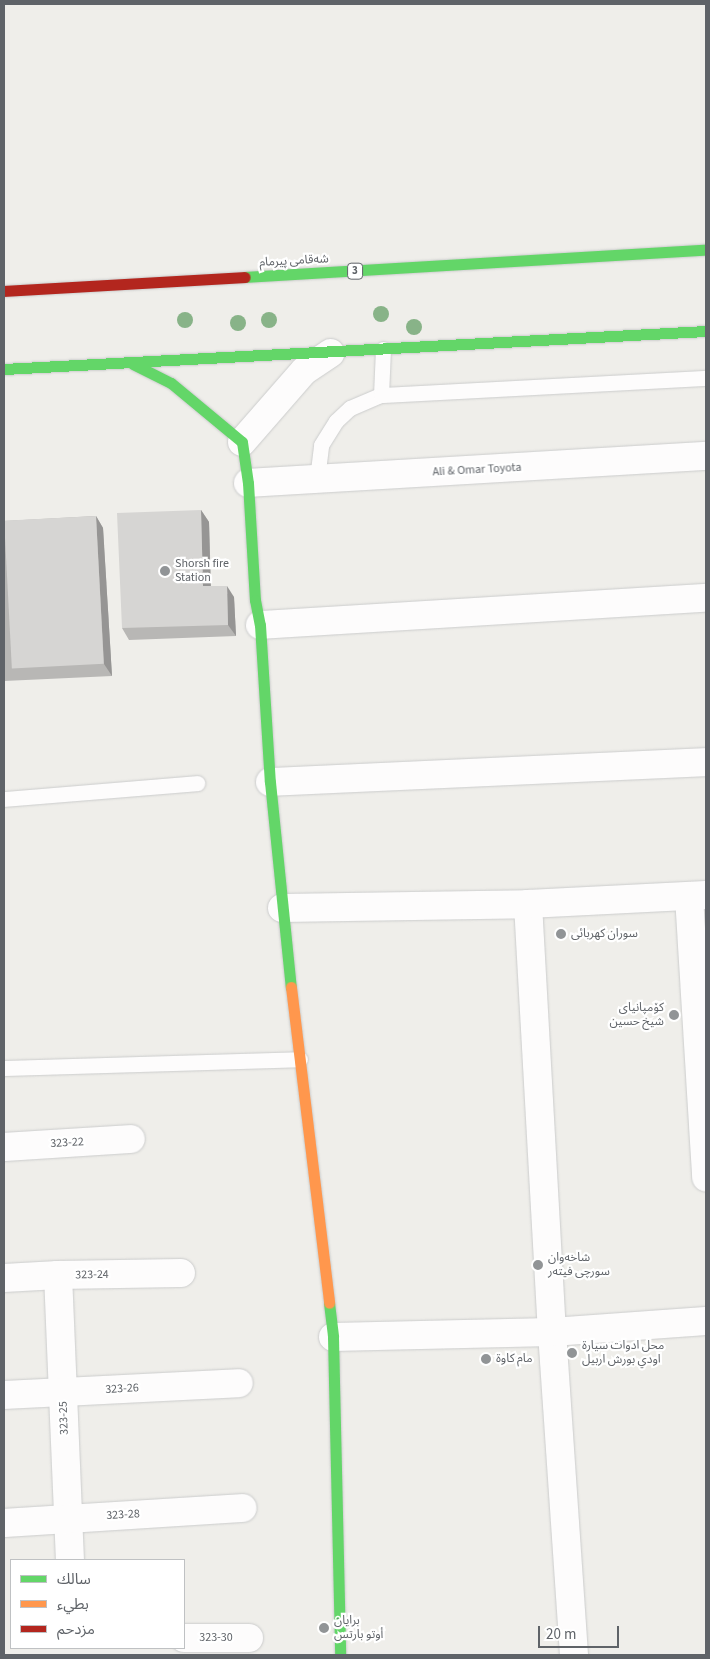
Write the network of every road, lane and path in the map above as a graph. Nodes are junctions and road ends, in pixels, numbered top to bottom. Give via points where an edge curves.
1 (706, 250) edge
2 (4, 291) edge
3 (706, 331) edge
4 (383, 349) junction
5 (331, 353) junction
6 (133, 364) junction
7 (4, 368) edge
8 (706, 378) edge
9 (381, 395) junction
10 (242, 442) junction
11 (706, 456) edge
12 (317, 479) junction
13 (248, 483) junction
14 (706, 598) edge
15 (260, 625) junction
16 (706, 762) edge
17 (270, 782) junction
18 (197, 783) dead end
19 (4, 799) edge
20 (698, 895) edge
21 (528, 904) junction
22 (282, 908) junction
23 (702, 1031) edge
24 (300, 1059) junction
25 (4, 1068) edge
26 (131, 1139) dead end
27 (4, 1146) edge
28 (706, 1165) edge
29 (181, 1274) dead end
30 (58, 1275) junction
31 (4, 1278) edge
32 (706, 1320) edge
33 (552, 1332) junction
34 (333, 1337) junction
35 (240, 1383) dead end
36 (63, 1392) junction
37 (4, 1395) edge
38 (243, 1508) dead end
39 (68, 1518) junction
40 (4, 1523) edge
41 (70, 1559) edge
42 (185, 1638) edge
43 (249, 1638) dead end
44 (340, 1655) edge
45 (574, 1655) edge

1 - 2 main road, شەقامی پیرمام / 3
3 - 4 main road
4 - 5 main road
4 - 9 lane
5 - 6 main road
5 - 10 street via 304,371
6 - 7 main road
6 - 10 main road via 170,383
8 - 9 lane
9 - 12 lane via 350,408 336,421 321,445
10 - 13 main road
11 - 12 street, Ali & Omar Toyota
12 - 13 street, Ali & Omar Toyota
13 - 15 main road
14 - 15 street
15 - 17 main road
16 - 17 street
17 - 22 main road
18 - 19 lane
20 - 21 street
20 - 23 street
21 - 22 street
21 - 33 street
22 - 24 main road
23 - 28 street
24 - 25 lane
24 - 34 main road
26 - 27 street, 323-22
29 - 30 street, 323-24
30 - 31 street, 323-24
30 - 36 street, 323-25
32 - 33 street
33 - 34 street
33 - 45 street
34 - 44 main road
35 - 36 street, 323-26
36 - 37 street, 323-26
36 - 39 street, 323-25
38 - 39 street, 323-28
39 - 40 street, 323-28
39 - 41 street, 323-25
42 - 43 street, 323-30

